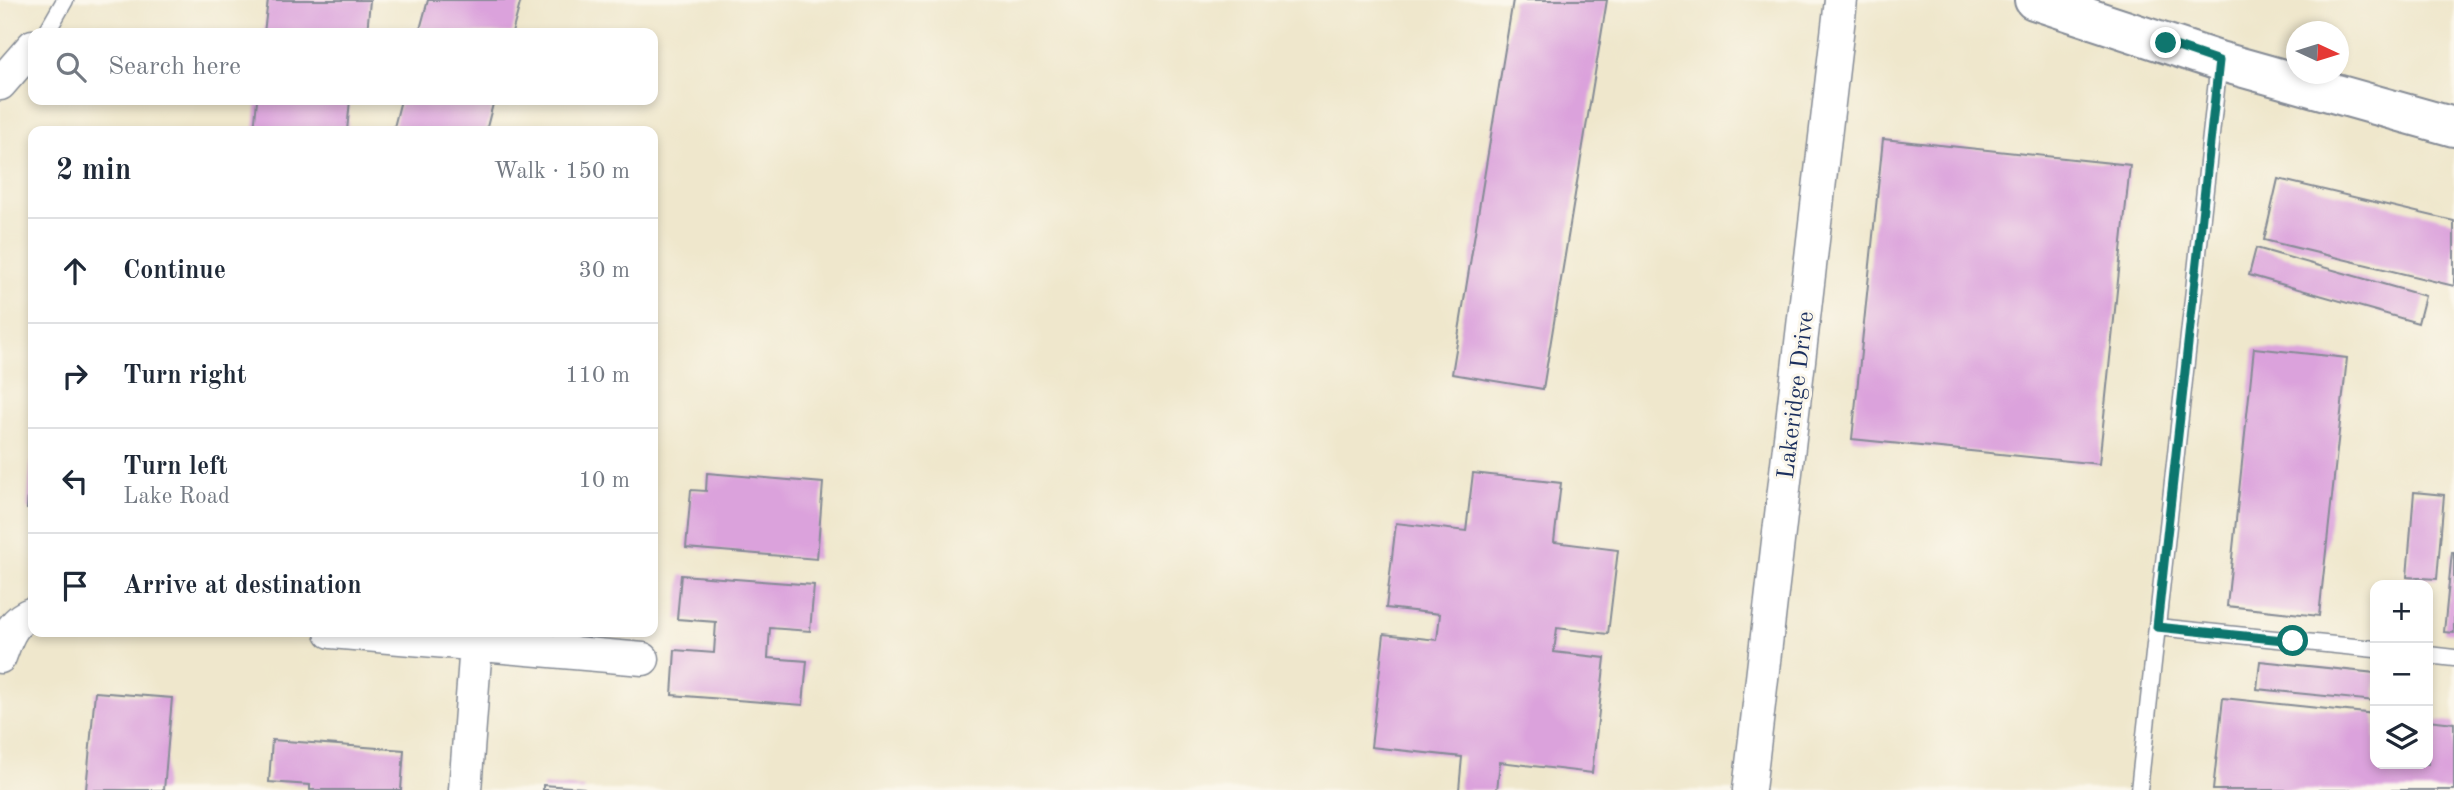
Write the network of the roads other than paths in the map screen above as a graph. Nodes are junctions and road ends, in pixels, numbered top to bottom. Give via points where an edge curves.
1 (65, 0) edge
2 (1841, 0) edge
3 (2034, 0) edge
4 (47, 28) edge
5 (28, 52) edge
6 (2219, 61) junction
7 (0, 83) edge
8 (2454, 127) edge
9 (28, 615) edge
10 (2157, 627) junction
11 (387, 637) edge
12 (476, 645) junction
13 (2370, 648) edge
14 (2433, 655) edge
15 (0, 657) edge
16 (2454, 657) edge
17 (643, 659) dead end
18 (465, 790) edge
19 (1749, 790) edge
20 (2139, 790) edge

1 - 4 lane
2 - 19 street, Lakeridge Drive
3 - 6 street
5 - 7 street
6 - 8 street
6 - 10 lane
9 - 15 street via 9,630
10 - 13 lane
10 - 20 lane
11 - 12 street
12 - 17 street
12 - 18 street
14 - 16 lane

